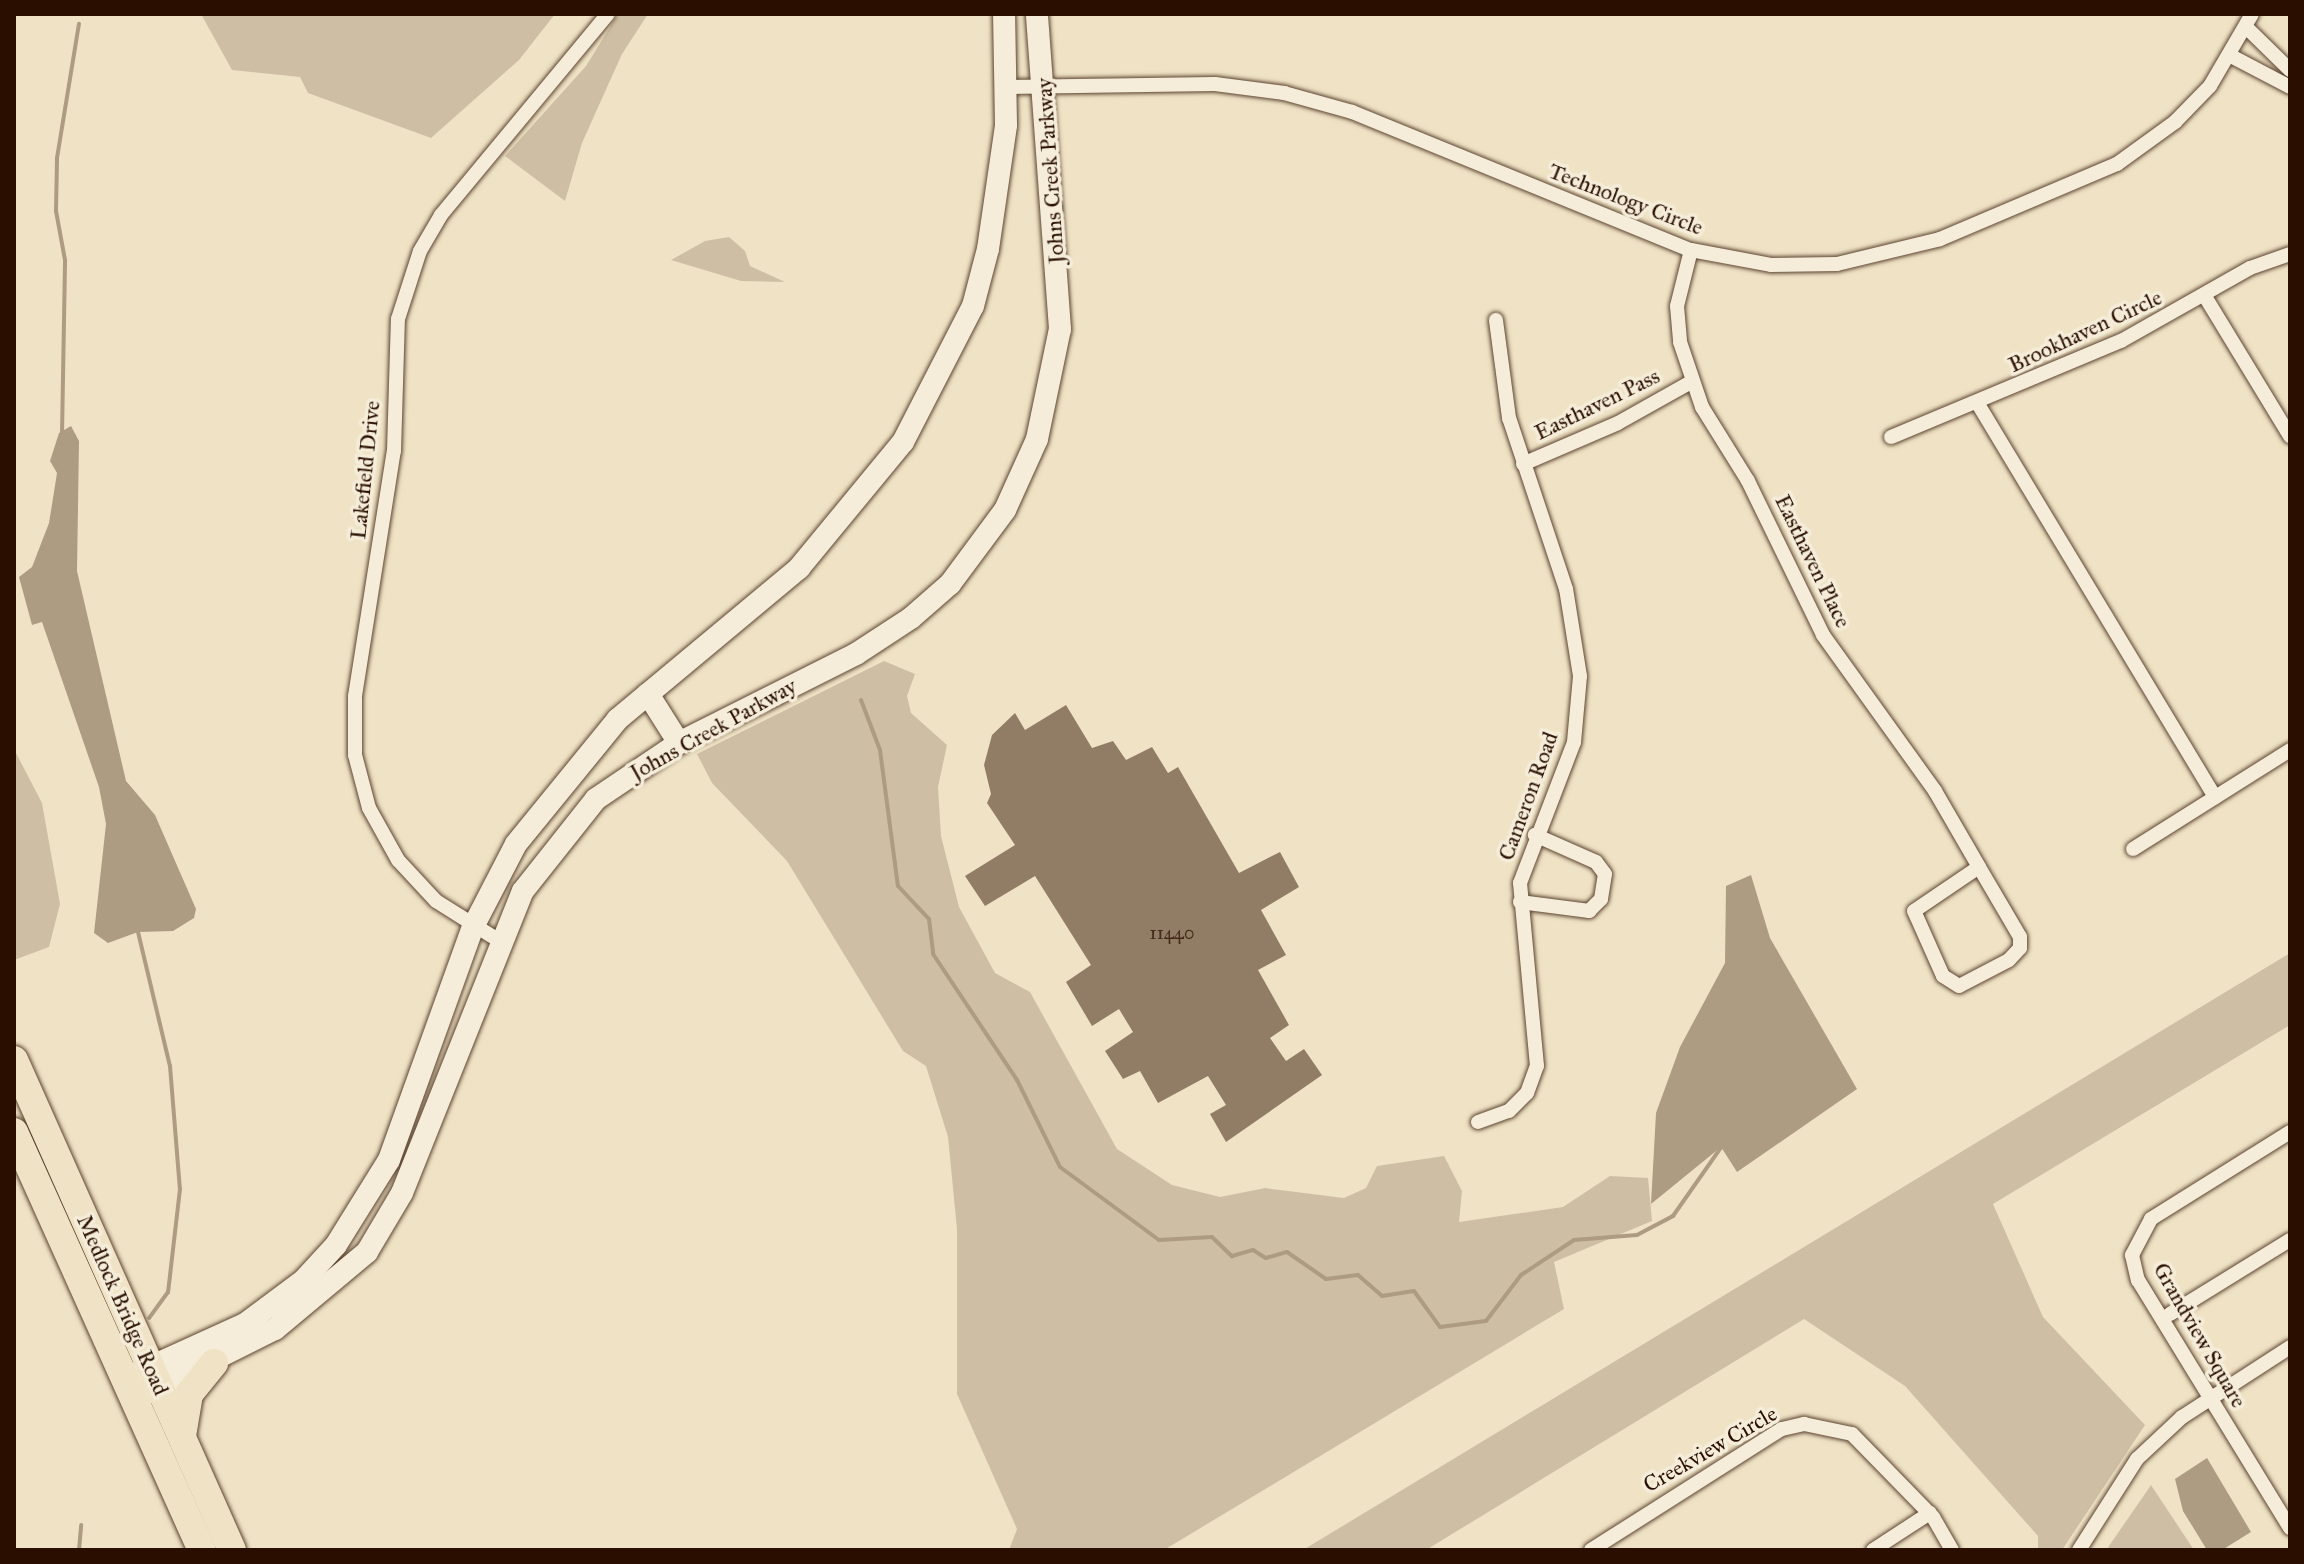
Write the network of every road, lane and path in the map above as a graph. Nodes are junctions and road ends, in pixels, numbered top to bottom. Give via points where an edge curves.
1 (608, 14) edge
2 (1004, 14) edge
3 (1037, 14) edge
4 (2249, 21) edge
5 (2231, 56) junction
6 (2287, 67) edge
7 (2273, 78) junction
8 (1008, 87) junction
9 (2290, 87) edge
10 (1045, 89) junction
11 (1691, 250) junction
12 (2290, 254) edge
13 (2206, 298) junction
14 (1496, 320) dead end
15 (1691, 382) junction
16 (1978, 404) junction
17 (2290, 436) edge
18 (1891, 437) dead end
19 (1523, 464) junction
20 (648, 694) junction
21 (679, 743) junction
22 (2290, 750) edge
23 (2215, 797) junction
24 (1535, 835) junction
25 (2133, 849) dead end
26 (1979, 867) junction
27 (1520, 902) junction
28 (473, 927) junction
29 (498, 940) junction
30 (14, 1060) edge
31 (1478, 1122) dead end
32 (14, 1132) edge
33 (2290, 1132) edge
34 (2290, 1240) edge
35 (2170, 1314) dead end
36 (2290, 1347) edge
37 (214, 1363) junction
38 (143, 1383) junction
39 (2210, 1397) junction
40 (182, 1437) junction
41 (1930, 1513) junction
42 (2290, 1528) edge
43 (202, 1550) edge
44 (232, 1550) edge
45 (1591, 1550) edge
46 (1873, 1550) edge
47 (1952, 1550) edge
48 (2079, 1550) edge

1 - 28 street, Lakefield Drive via 441,215 420,251 398,319 394,451 355,696 355,755 369,808 398,860 436,901
2 - 8 street, Johns Creek Parkway
3 - 10 street, Johns Creek Parkway
4 - 5 street, Technology Circle
4 - 6 street
5 - 7 street
5 - 11 street, Technology Circle via 2175,122 2117,164 1940,239 1837,264 1771,265
6 - 7 street
7 - 9 street
8 - 10 street, Technology Circle
8 - 20 street, Johns Creek Parkway via 998,203 973,306 903,442 799,568
10 - 11 street, Technology Circle via 1215,84 1307,98
10 - 21 street, Johns Creek Parkway via 1060,329 1037,439 1005,510 950,584 911,618 856,654
11 - 15 street, Easthaven Place via 1677,306
12 - 13 street, Brookhaven Circle via 2250,268
13 - 16 street, Brookhaven Circle
13 - 17 street
14 - 19 street, Cameron Road via 1498,364
15 - 19 street, Easthaven Pass via 1618,423
15 - 26 street, Easthaven Place via 1773,528 1823,635 1935,791
16 - 18 street, Brookhaven Circle
16 - 23 street
19 - 24 street, Cameron Road via 1566,589 1580,676 1574,742
20 - 21 street
20 - 28 street, Johns Creek Parkway via 618,719 539,813
21 - 29 street, Johns Creek Parkway via 606,792 566,831 523,891
22 - 23 street
23 - 25 street
24 - 27 street, Cameron Road
24 - 27 street via 1596,862 1605,874 1601,899 1589,911
26 - 26 street, Easthaven Place via 2020,937 2020,948 1959,986 1943,976 1914,911
27 - 31 street, Cameron Road via 1537,1066 1527,1093 1509,1111
28 - 29 street, Lakefield Drive
28 - 38 street, Johns Creek Parkway via 389,1160 336,1245 304,1280 245,1324
29 - 37 street, Johns Creek Parkway via 387,1223 321,1296
30 - 38 highway, Medlock Bridge Road
32 - 38 highway, Medlock Bridge Road
33 - 39 street, Grandview Square via 2151,1219 2136,1241 2138,1280
34 - 35 street
36 - 39 street
37 - 38 street, Johns Creek Parkway
37 - 40 highway via 189,1394
38 - 40 highway, Medlock Bridge Road
38 - 43 highway, Medlock Bridge Road
39 - 42 street, Grandview Square
39 - 48 street via 2137,1459
40 - 44 highway, Medlock Bridge Road
41 - 45 street, Creekview Circle via 1852,1434 1804,1424 1782,1429
41 - 46 street
41 - 47 street, Creekview Circle

